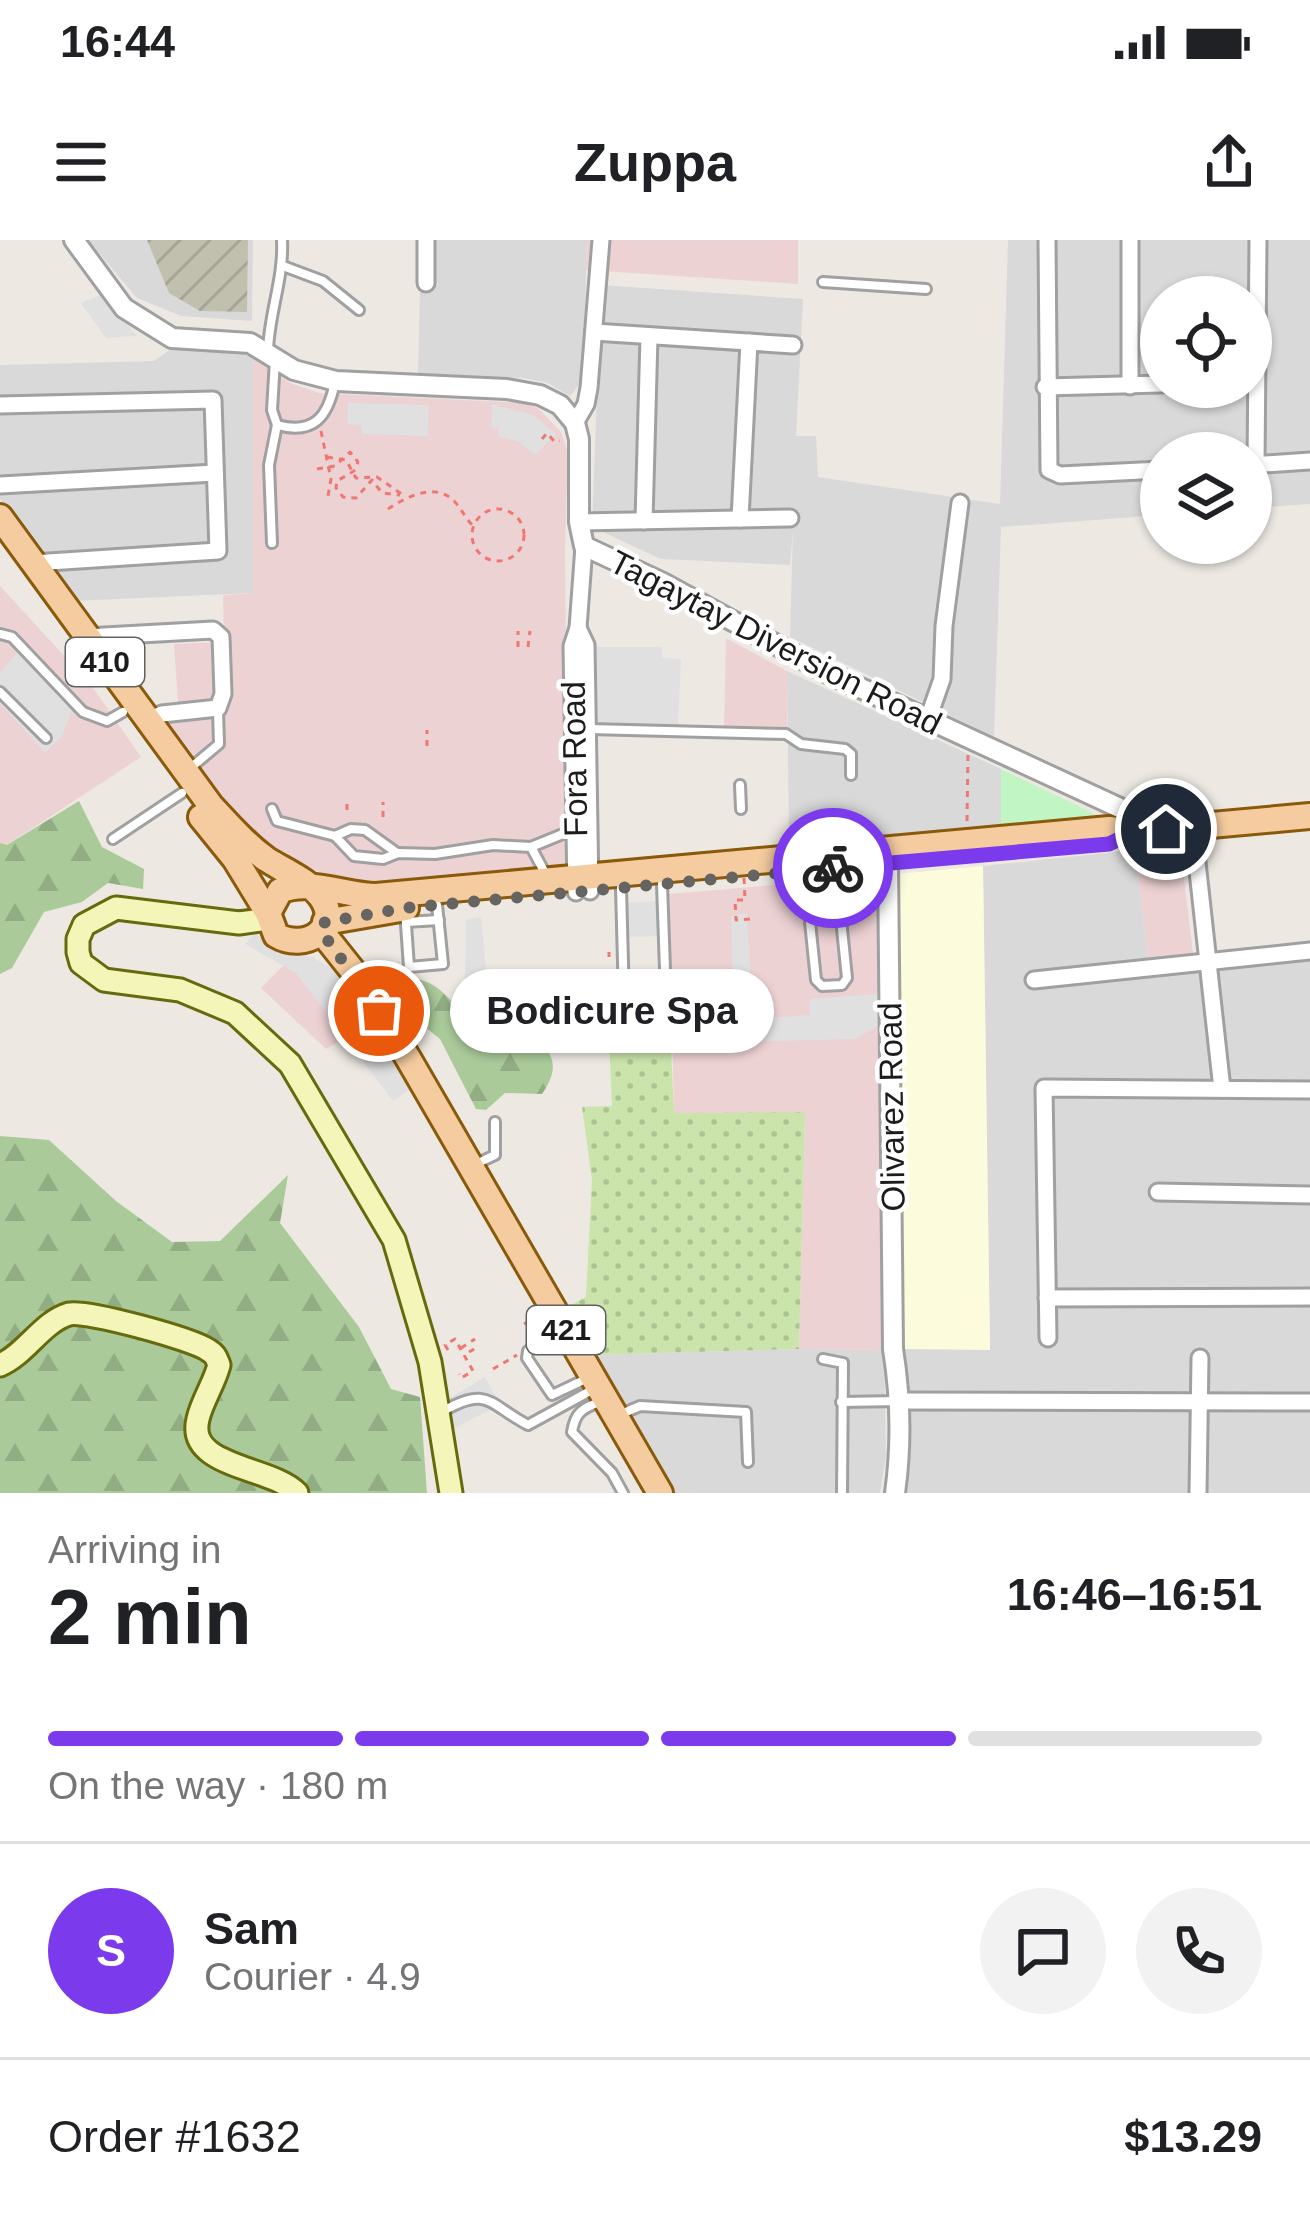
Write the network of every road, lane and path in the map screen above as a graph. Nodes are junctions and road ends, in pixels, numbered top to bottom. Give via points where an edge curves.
1 (74, 240) edge
2 (282, 240) edge
3 (426, 240) edge
4 (601, 240) edge
5 (1047, 240) edge
6 (1130, 240) edge
7 (1258, 240) edge
8 (283, 266) junction
9 (1257, 276) edge
10 (823, 282) dead end
11 (426, 283) dead end
12 (926, 289) dead end
13 (359, 310) dead end
14 (594, 332) junction
15 (649, 336) junction
16 (749, 343) junction
17 (793, 345) dead end
18 (272, 355) junction
19 (336, 381) junction
20 (1140, 385) edge
21 (1130, 386) junction
22 (1045, 387) junction
23 (0, 405) edge
24 (574, 422) junction
25 (319, 423) junction
26 (277, 425) junction
27 (542, 439) dead end
28 (560, 441) dead end
29 (327, 457) junction
30 (1310, 461) edge
31 (1272, 464) edge
32 (317, 469) dead end
33 (1140, 471) edge
34 (215, 473) junction
35 (0, 484) edge
36 (328, 496) dead end
37 (403, 496) junction
38 (960, 503) dead end
39 (388, 509) dead end
40 (0, 517) edge
41 (790, 518) dead end
42 (740, 519) junction
43 (644, 521) junction
44 (578, 522) junction
45 (474, 527) junction
46 (0, 543) edge
47 (272, 543) dead end
48 (584, 545) junction
49 (496, 561) junction
50 (33, 563) junction
51 (494, 568) dead end
52 (578, 628) junction
53 (518, 631) dead end
54 (530, 631) dead end
55 (0, 634) edge
56 (86, 637) junction
57 (518, 646) dead end
58 (528, 647) dead end
59 (0, 692) edge
60 (218, 708) junction
61 (135, 716) junction
62 (928, 719) junction
63 (588, 729) junction
64 (427, 730) dead end
65 (46, 738) dead end
66 (970, 739) junction
67 (427, 746) dead end
68 (851, 775) dead end
69 (184, 782) junction
70 (740, 785) dead end
71 (347, 797) dead end
72 (383, 802) dead end
73 (272, 809) dead end
74 (741, 809) dead end
75 (347, 810) dead end
76 (1310, 816) edge
77 (383, 817) dead end
78 (1193, 826) junction
79 (575, 829) junction
80 (1166, 829) junction
81 (1134, 832) junction
82 (335, 836) junction
83 (113, 839) dead end
84 (968, 841) junction
85 (530, 847) junction
86 (1196, 853) junction
87 (398, 854) junction
88 (742, 860) junction
89 (888, 864) junction
90 (1146, 867) dead end
91 (583, 874) junction
92 (548, 880) junction
93 (662, 884) junction
94 (309, 887) junction
95 (621, 888) junction
96 (438, 912) junction
97 (405, 915) junction
98 (269, 916) junction
99 (750, 919) dead end
100 (841, 919) dead end
101 (810, 922) dead end
102 (323, 926) junction
103 (1310, 951) edge
104 (607, 957) dead end
105 (618, 957) dead end
106 (1208, 961) junction
107 (1034, 980) dead end
108 (1222, 1089) junction
109 (1310, 1090) edge
110 (495, 1122) dead end
111 (471, 1166) junction
112 (1158, 1192) dead end
113 (1310, 1195) edge
114 (1310, 1297) edge
115 (1047, 1298) junction
116 (566, 1330) junction
117 (1048, 1338) dead end
118 (475, 1340) dead end
119 (479, 1346) dead end
120 (460, 1348) junction
121 (448, 1351) dead end
122 (469, 1352) dead end
123 (521, 1352) dead end
124 (1200, 1358) dead end
125 (823, 1359) dead end
126 (0, 1365) edge
127 (493, 1369) dead end
128 (458, 1374) dead end
129 (604, 1394) junction
130 (901, 1401) junction
131 (1199, 1401) junction
132 (842, 1402) junction
133 (1310, 1402) edge
134 (439, 1413) junction
135 (748, 1462) dead end
136 (297, 1493) edge
137 (451, 1493) edge
138 (623, 1493) edge
139 (660, 1493) edge
140 (842, 1493) edge
141 (895, 1493) edge
142 (912, 1493) edge
143 (1198, 1493) edge

1 - 18 street via 124,308 146,323 172,338 250,343
2 - 8 lane
3 - 11 street
4 - 14 street
5 - 22 street
6 - 21 street
7 - 9 street
8 - 13 lane via 323,281
8 - 18 lane via 269,328
10 - 12 lane
14 - 15 street
14 - 24 street via 586,404
15 - 16 street
15 - 43 street
16 - 17 street
16 - 42 street
18 - 19 street
18 - 26 lane
19 - 24 street via 527,392
19 - 25 lane
20 - 21 street
21 - 22 street
22 - 33 street via 1049,470
23 - 34 street via 213,400
24 - 44 street, Tagaytay Diversion Road
25 - 26 lane
25 - 29 path
26 - 47 lane via 269,465
27 - 28 path via 548,433
29 - 36 path
29 - 37 path via 346,460 356,478 376,477
30 - 31 street
32 - 37 path, bridge via 350,452 358,463 337,481 343,497 356,498 372,480 382,493
34 - 35 street
34 - 50 street via 218,551
37 - 39 path
37 - 45 path via 448,496
38 - 62 street via 942,679
40 - 50 main road, 410
41 - 42 street
42 - 43 street
43 - 44 street
44 - 48 street, Tagaytay Diversion Road
45 - 49 path via 477,549
45 - 49 path via 499,509 520,521 523,544
46 - 61 main road, 410
48 - 52 street, Fora Road
48 - 62 street, Tagaytay Diversion Road
49 - 51 path
50 - 56 main road, 410
52 - 63 street, Fora Road via 586,645
52 - 79 street, Fora Road
53 - 57 path
54 - 58 path
55 - 61 lane via 13,637 83,712 107,721
56 - 60 street via 213,631 221,637
56 - 61 main road, 410
59 - 65 lane
60 - 61 street
60 - 69 lane via 220,744
61 - 69 main road, 410
62 - 66 street, Tagaytay Diversion Road
63 - 68 lane via 786,734 845,749
63 - 91 street, Fora Road
64 - 67 path
66 - 80 street, Tagaytay Diversion Road
66 - 84 path
69 - 83 lane
69 - 94 main road, 410 via 247,844
69 - 98 main road, 410
70 - 74 lane
71 - 75 path
72 - 77 path
73 - 82 lane via 277,820
76 - 78 main road, 410
78 - 80 main road, 410
78 - 86 street
79 - 85 lane
79 - 91 street, Fora Road
80 - 81 main road, 410
81 - 84 main road, 410
81 - 89 main road, 410 via 1109,844
82 - 87 lane via 365,830
82 - 87 lane via 354,856
84 - 88 main road, 410
85 - 87 lane
85 - 92 lane
86 - 90 lane
86 - 106 street
88 - 89 main road, 410
88 - 91 main road, 410
88 - 93 main road, 410
88 - 99 path via 745,900 735,900 736,920
89 - 130 street, Olivarez Road via 893,1349
91 - 92 main road, 410
91 - 95 main road, 410
91 - 96 main road, 410
92 - 94 main road, 410 via 376,896
93 - 95 main road, 410
93 - 95 lane via 666,998 624,1000
94 - 98 main road via 280,891
94 - 102 main road via 325,904
96 - 97 main road, 410
96 - 97 lane via 443,964 409,967
97 - 102 main road, 410
98 - 102 main road, 410 via 276,935 291,942 307,941
98 - 134 main road via 238,923 116,908 85,925 78,952 104,980 180,990 235,1013 290,1064 394,1240
100 - 101 lane via 842,985 815,980
102 - 111 main road, 421
103 - 106 street
104 - 105 path
106 - 107 street
106 - 108 street
108 - 109 street
108 - 115 street via 1044,1088
110 - 111 lane via 495,1155
111 - 116 main road, 421
112 - 113 street
114 - 115 street
115 - 117 street
116 - 129 main road, 421
116 - 129 lane via 528,1351 536,1375 552,1396
118 - 120 path
119 - 122 path
120 - 121 path via 455,1339
120 - 128 path via 473,1371
123 - 127 path
124 - 131 street
125 - 132 lane via 843,1363
126 - 136 main road via 73,1314 209,1350 219,1365 198,1416 202,1448
129 - 134 lane via 528,1426 482,1396
129 - 135 lane via 640,1406 746,1412
129 - 138 lane via 581,1409 572,1432
129 - 139 main road, 421
130 - 131 street
130 - 132 lane
130 - 141 street, Olivarez Road
131 - 133 street
131 - 143 street
132 - 140 lane
134 - 137 main road
141 - 142 street

